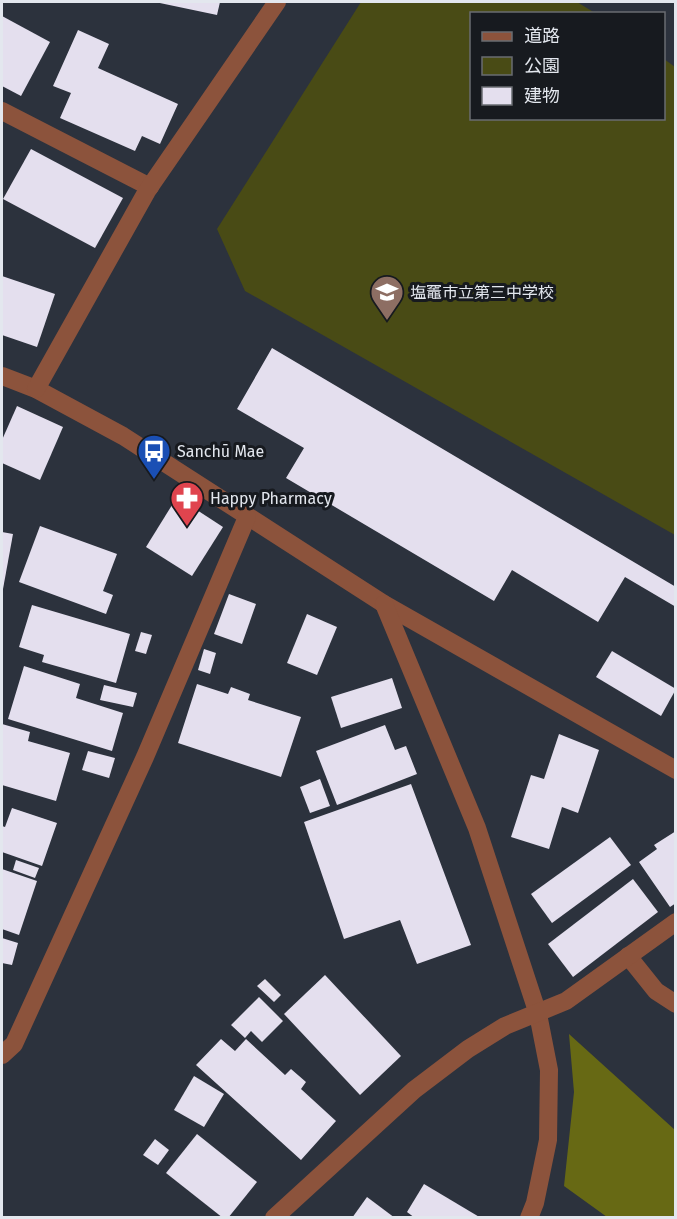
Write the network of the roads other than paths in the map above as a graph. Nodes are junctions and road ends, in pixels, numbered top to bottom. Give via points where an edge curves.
1 (277, 2) edge
2 (2, 111) edge
3 (150, 187) junction
4 (2, 376) edge
5 (36, 389) junction
6 (248, 517) junction
7 (384, 604) junction
8 (675, 770) edge
9 (675, 922) edge
10 (628, 956) junction
11 (675, 1004) edge
12 (538, 1014) junction
13 (2, 1055) edge
14 (274, 1218) edge
15 (529, 1218) edge

1 - 3 street
2 - 3 street
3 - 5 street
4 - 5 street
5 - 6 street via 123,436
6 - 7 street
6 - 13 street via 145,757 14,1044
7 - 8 street
7 - 12 street via 477,828
9 - 10 street
10 - 11 street via 656,991
10 - 12 street via 566,1001
12 - 14 street via 505,1026 414,1090
12 - 15 street via 549,1070 548,1140

